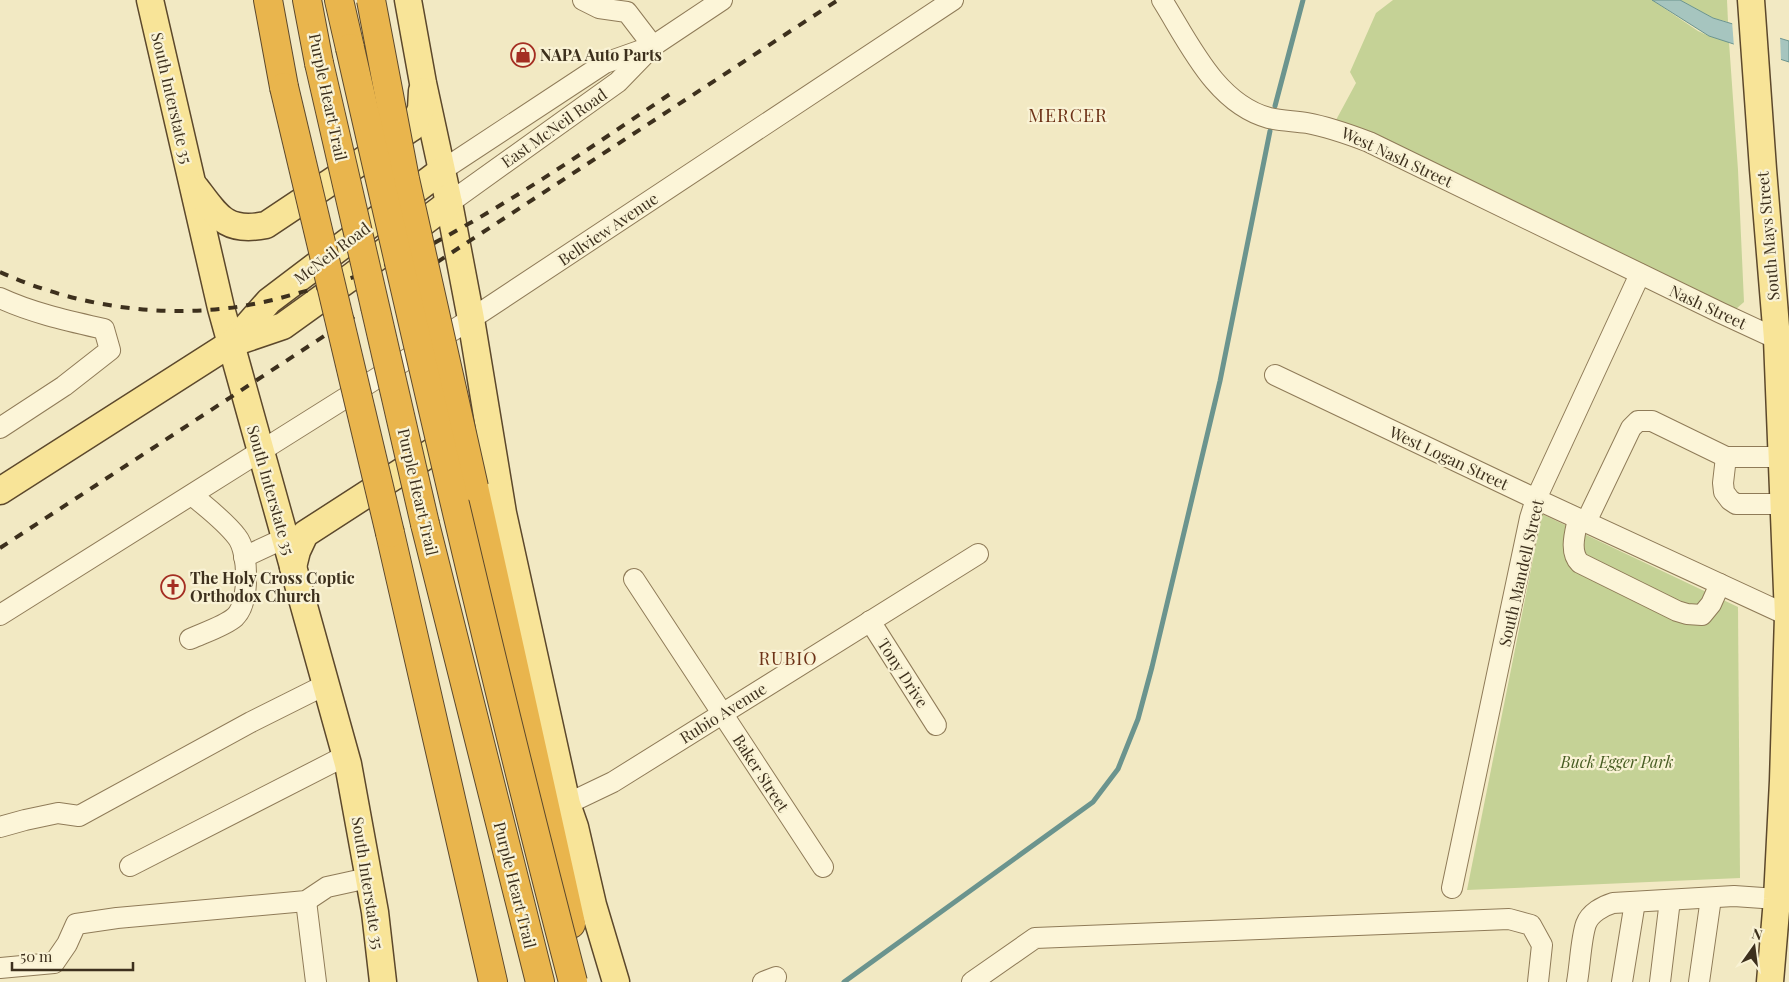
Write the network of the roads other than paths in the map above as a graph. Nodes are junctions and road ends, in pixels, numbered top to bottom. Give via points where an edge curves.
1 (150, 0) edge
2 (268, 0) edge
3 (307, 0) edge
4 (339, 0) edge
5 (371, 0) edge
6 (408, 0) edge
7 (583, 0) edge
8 (722, 0) edge
9 (953, 0) edge
10 (1162, 0) edge
11 (1751, 0) edge
12 (653, 46) junction
13 (423, 83) junction
14 (442, 171) junction
15 (191, 182) junction
16 (449, 203) junction
17 (1640, 274) junction
18 (0, 298) edge
19 (1781, 300) edge
20 (471, 320) junction
21 (1777, 339) junction
22 (230, 344) junction
23 (1274, 375) dead end
24 (1784, 392) edge
25 (0, 428) edge
26 (260, 452) junction
27 (1726, 457) junction
28 (1782, 457) junction
29 (0, 491) edge
30 (192, 495) junction
31 (1536, 500) junction
32 (1784, 504) junction
33 (504, 513) junction
34 (1582, 521) junction
35 (285, 538) junction
36 (978, 554) dead end
37 (244, 557) junction
38 (293, 567) junction
39 (634, 579) dead end
40 (1720, 584) junction
41 (0, 615) edge
42 (1789, 616) edge
43 (870, 622) junction
44 (190, 639) dead end
45 (1787, 676) edge
46 (325, 685) junction
47 (722, 714) junction
48 (936, 726) dead end
49 (1786, 733) edge
50 (345, 756) junction
51 (1786, 781) edge
52 (567, 804) junction
53 (0, 827) edge
54 (1785, 827) edge
55 (130, 866) dead end
56 (823, 867) dead end
57 (368, 878) junction
58 (1452, 888) dead end
59 (1711, 898) junction
60 (1777, 899) junction
61 (1670, 900) junction
62 (306, 901) junction
63 (1635, 902) junction
64 (1782, 927) edge
65 (0, 968) edge
66 (990, 976) edge
67 (316, 982) edge
68 (383, 982) edge
69 (492, 982) edge
70 (540, 982) edge
71 (573, 982) edge
72 (584, 982) edge
73 (616, 982) edge
74 (972, 982) edge
75 (1538, 982) edge
76 (1577, 982) edge
77 (1622, 982) edge
78 (1660, 982) edge
79 (1699, 982) edge
80 (1770, 982) edge

1 - 15 main road, South Interstate 35
2 - 69 highway, bridge via 284,87 390,532
3 - 70 highway, Purple Heart Trail, bridge via 424,524
4 - 71 highway, bridge via 523,790
5 - 72 highway, bridge via 405,179
6 - 13 main road
7 - 12 street via 600,8 627,12
8 - 12 street, East McNeil Road
9 - 20 street, Bellview Avenue
10 - 17 street, West Nash Street via 1207,71 1235,102 1256,114 1334,128 1369,142
11 - 19 main road, South Mays Street via 1763,169
12 - 14 street, East McNeil Road via 606,64
12 - 16 street, East McNeil Road via 618,82
13 - 14 main road
13 - 15 main road via 421,109 412,127 266,225 241,228 218,216
14 - 16 main road
14 - 22 main road, McNeil Road via 269,301
15 - 22 main road, South Interstate 35
16 - 20 main road
16 - 22 main road, McNeil Road via 283,326
17 - 21 street, Nash Street
17 - 31 street, South Mandell Street
18 - 25 street via 65,320 104,329 110,350 64,386
19 - 21 main road, South Mays Street
20 - 26 street, Bellview Avenue
20 - 33 main road
21 - 24 main road, South Mays Street
22 - 26 main road, South Interstate 35
22 - 29 main road, McNeil Road
23 - 31 street, West Logan Street
24 - 28 main road, South Mays Street
26 - 30 street, Bellview Avenue
26 - 35 main road, South Interstate 35
27 - 28 street
27 - 32 street via 1723,483 1724,492 1730,500 1736,504
27 - 34 street via 1652,421 1638,421 1630,428
28 - 32 main road, South Mays Street
30 - 37 street via 239,539
30 - 41 street, Bellview Avenue
31 - 34 street, West Logan Street
31 - 58 street, South Mandell Street
32 - 42 main road, South Mays Street
33 - 38 main road via 477,469 462,456 447,451 432,452 305,534
33 - 52 main road
34 - 40 street, West Logan Street
34 - 40 street via 1574,549 1580,563 1677,611 1702,615
35 - 37 street
35 - 38 main road, South Interstate 35
36 - 43 street, Rubio Avenue
37 - 44 street via 247,582 241,610 233,618
38 - 46 main road, South Interstate 35
39 - 47 street, Baker Street
40 - 42 street, West Logan Street
42 - 45 main road, South Mays Street
43 - 47 street, Rubio Avenue
43 - 48 street, Tony Drive
45 - 49 main road, South Mays Street
46 - 50 main road, South Interstate 35
46 - 53 street via 79,816 58,814
47 - 52 street, Rubio Avenue via 613,782
47 - 56 street, Baker Street
49 - 51 main road, South Mays Street
50 - 55 street
50 - 57 main road, South Interstate 35
51 - 54 main road, South Mays Street
52 - 73 main road
54 - 60 main road, South Mays Street
57 - 62 street via 327,887
57 - 68 main road, South Interstate 35
59 - 60 street
59 - 61 street
59 - 79 street
60 - 64 main road, South Mays Street
61 - 63 street
61 - 78 street
62 - 65 street via 76,924 54,963
62 - 67 street
63 - 76 street via 1605,906 1587,922
63 - 77 street
64 - 80 main road, South Mays Street
66 - 74 street
66 - 75 street via 1035,938 1509,919 1531,925 1542,945

